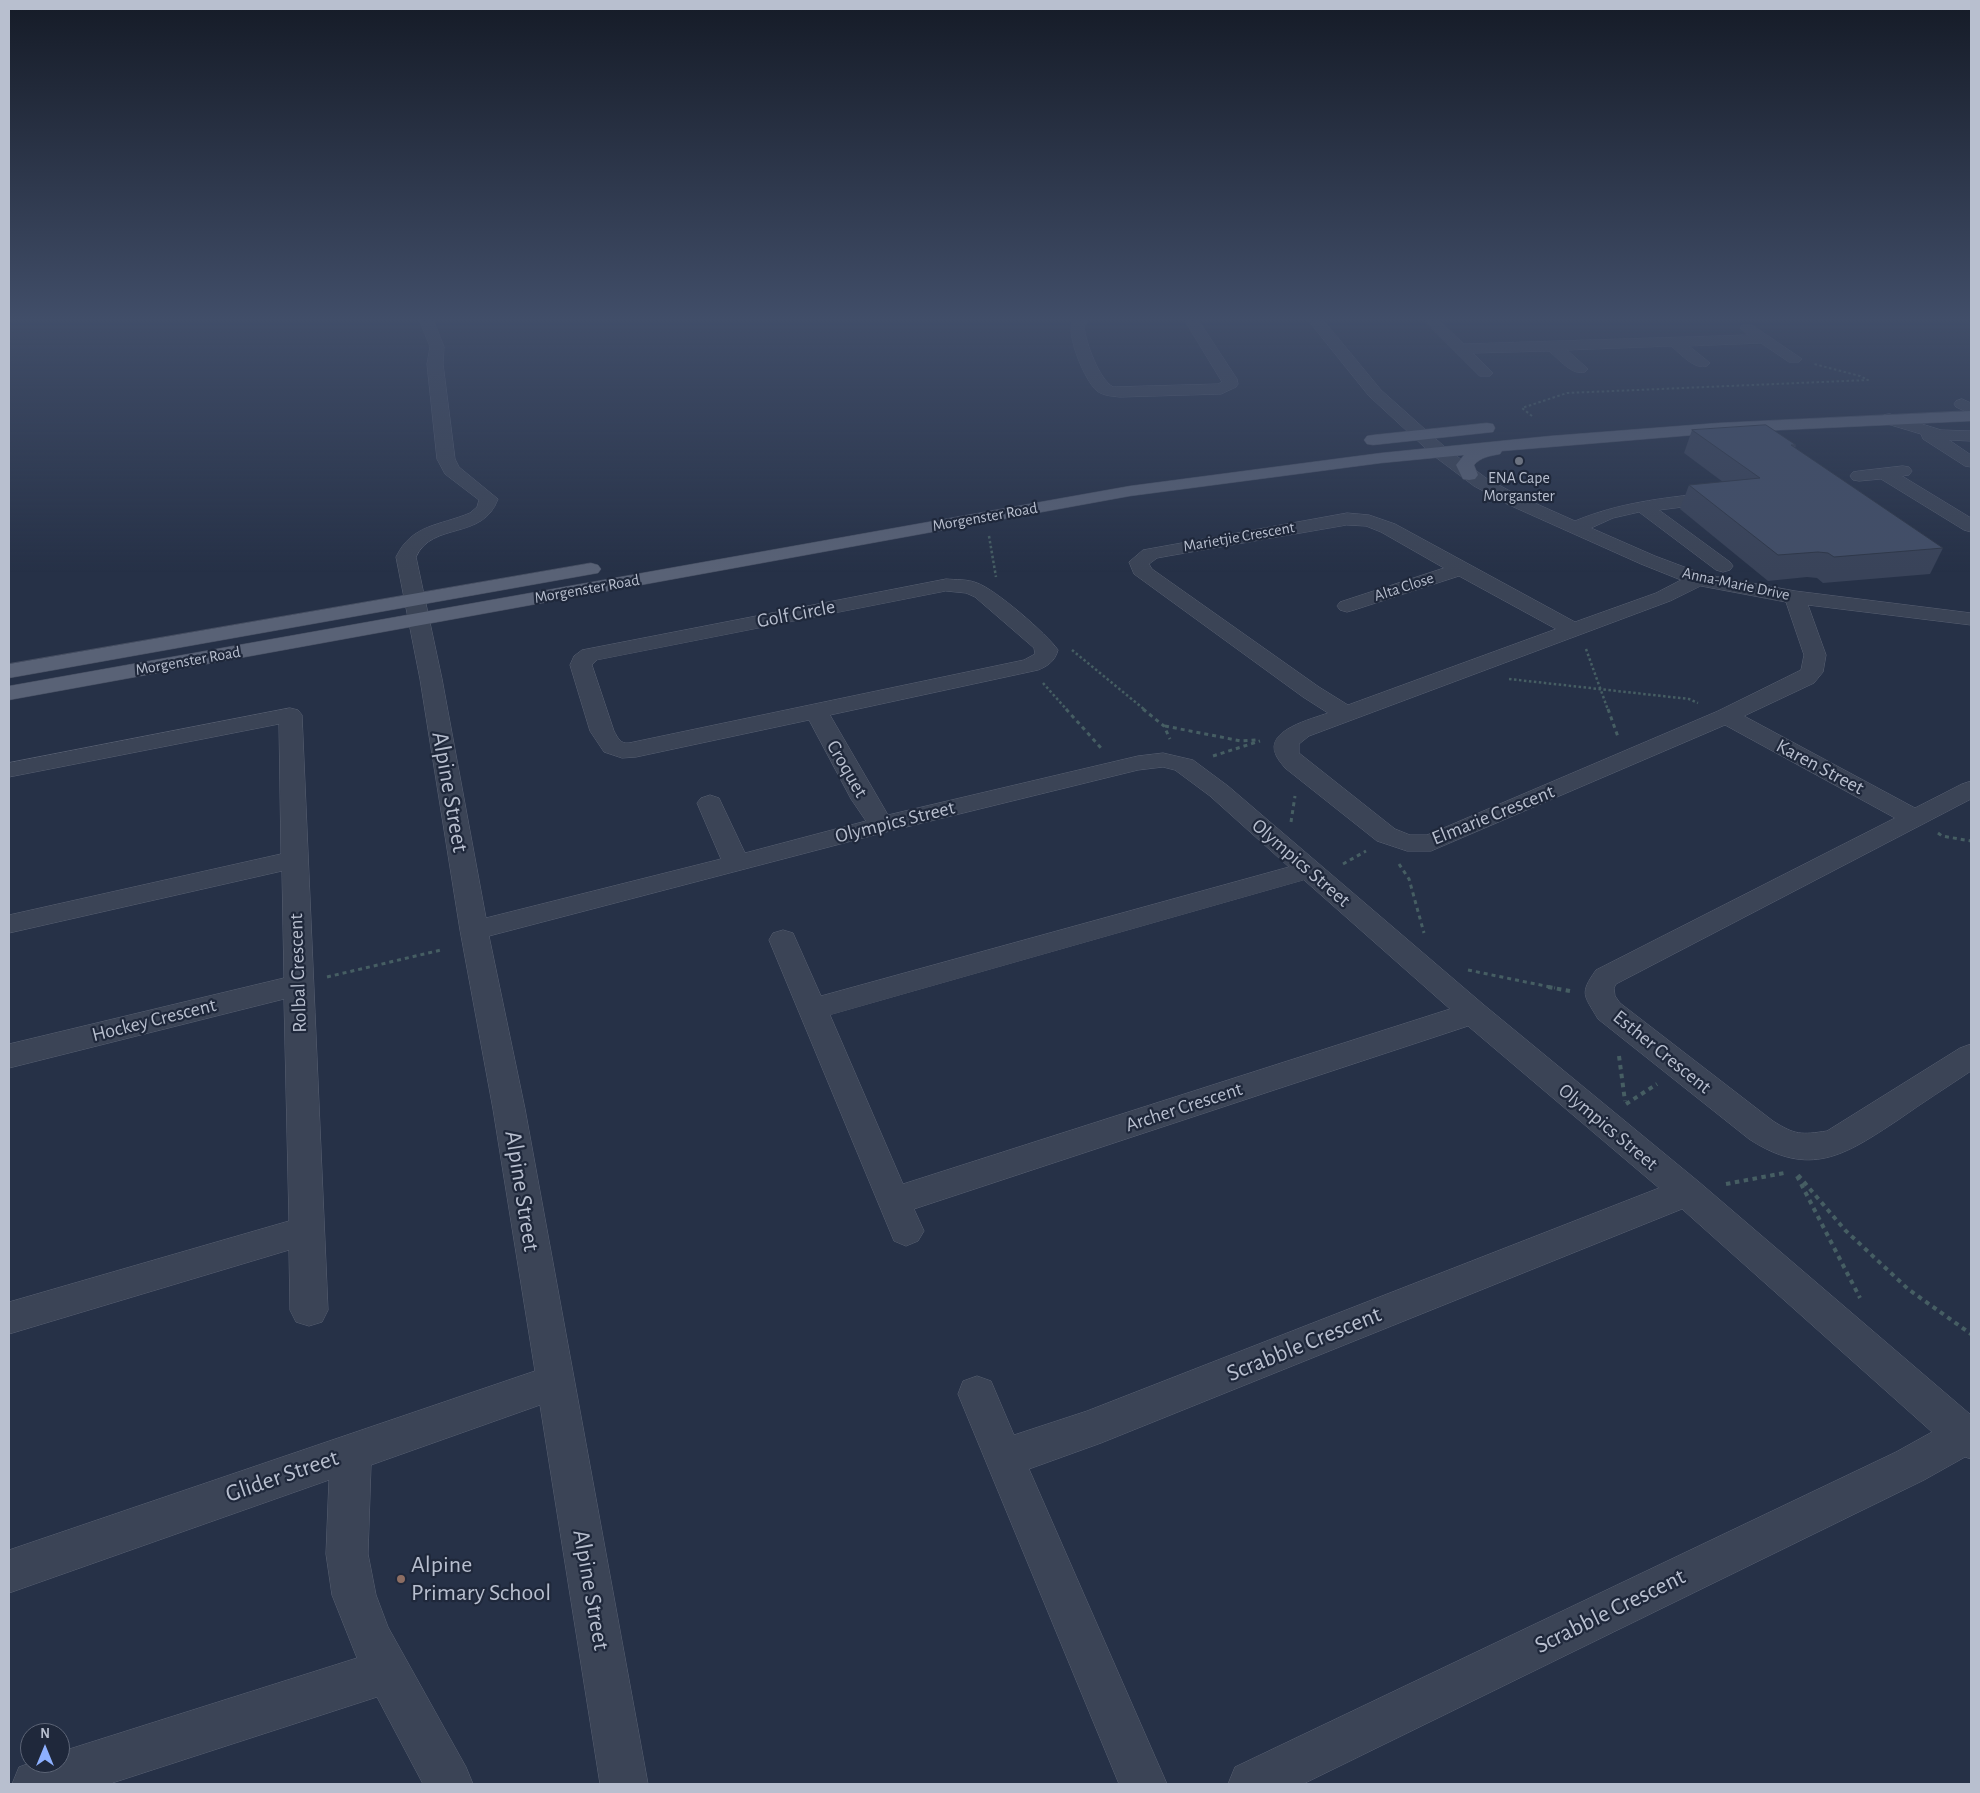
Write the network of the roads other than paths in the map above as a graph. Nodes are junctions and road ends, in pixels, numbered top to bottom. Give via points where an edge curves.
1 (440, 405) edge
2 (1388, 405) edge
3 (1969, 408) edge
4 (1691, 414) dead end
5 (1890, 419) junction
6 (1504, 426) dead end
7 (1922, 430) junction
8 (1420, 434) junction
9 (1971, 436) edge
10 (1550, 440) junction
11 (1357, 442) dead end
12 (1440, 452) junction
13 (1971, 462) edge
14 (1164, 468) dead end
15 (1914, 471) dead end
16 (1884, 473) junction
17 (1469, 475) junction
18 (1859, 476) dead end
19 (1708, 499) edge
20 (1642, 506) junction
21 (932, 508) dead end
22 (1971, 526) edge
23 (1576, 527) junction
24 (613, 565) dead end
25 (1723, 566) dead end
26 (1461, 569) junction
27 (1698, 579) junction
28 (1795, 597) junction
29 (1347, 606) dead end
30 (417, 609) junction
31 (1971, 619) edge
32 (1571, 632) junction
33 (9, 671) edge
34 (9, 693) edge
35 (816, 712) junction
36 (1346, 714) junction
37 (1726, 716) junction
38 (9, 770) edge
39 (1971, 789) edge
40 (710, 803) dead end
41 (1915, 818) junction
42 (881, 825) junction
43 (294, 860) junction
44 (736, 864) junction
45 (1308, 870) junction
46 (9, 924) edge
47 (474, 930) junction
48 (783, 940) dead end
49 (311, 981) junction
50 (812, 1009) junction
51 (1473, 1014) junction
52 (9, 1056) edge
53 (1971, 1056) edge
54 (1687, 1192) junction
55 (894, 1201) junction
56 (307, 1230) junction
57 (906, 1231) dead end
58 (309, 1310) dead end
59 (9, 1318) edge
60 (556, 1382) junction
61 (977, 1394) dead end
62 (1968, 1437) edge
63 (350, 1453) junction
64 (1004, 1458) junction
65 (9, 1571) edge
66 (388, 1671) junction
67 (36, 1784) edge
68 (449, 1784) edge
69 (624, 1784) edge
70 (1143, 1784) edge
71 (1252, 1784) edge

1 - 30 street, Alpine Street via 446,459 451,470 489,502 481,514 429,533 412,545 406,557
2 - 8 street, Anna-Marie Drive
3 - 4 main road, Morgenster Road
3 - 5 main road, Morgenster Road
5 - 7 street
5 - 10 main road, Morgenster Road
6 - 8 main road
7 - 9 street via 1948,436
7 - 13 street
8 - 11 main road
8 - 12 street, Anna-Marie Drive
10 - 12 main road, Morgenster Road
10 - 17 main road via 1478,454 1465,465
12 - 17 street, Anna-Marie Drive
12 - 30 main road, Morgenster Road via 1130,491
14 - 21 main road, Morgenster Road
15 - 16 street
16 - 18 street
16 - 22 street
17 - 23 street, Anna-Marie Drive via 1497,492
19 - 20 street
20 - 23 street via 1607,514
20 - 25 street
23 - 27 street, Anna-Marie Drive
24 - 30 main road, Morgenster Road
26 - 29 street, Alta Close
26 - 32 street, Marietjie Crescent
26 - 36 street, Marietjie Crescent via 1381,525 1347,519 1168,550 1150,554 1139,562 1145,573
27 - 28 street, Anna-Marie Drive
27 - 32 street via 1663,597
28 - 31 street, Anna-Marie Drive
28 - 37 street, Elmarie Crescent via 1815,655 1812,672 1793,685
30 - 33 main road, Morgenster Road
30 - 34 main road, Morgenster Road
30 - 47 street, Alpine Street
32 - 36 street
35 - 35 street, Golf Circle via 652,747 617,750 610,746 601,730 582,661 596,653 946,585 970,587 988,597 1047,650 1042,660 1027,666
35 - 42 street, Croquet
36 - 37 street, Elmarie Crescent via 1290,738 1287,754 1380,831 1407,843 1431,843
37 - 41 street, Karen Street
38 - 43 street, Rolbal Crescent via 290,706
39 - 41 street, Esther Crescent
40 - 44 street
41 - 53 street, Esther Crescent via 1606,977 1599,987 1600,997 1609,1011 1761,1130 1793,1146 1810,1147 1834,1142
42 - 44 street, Olympics Street
42 - 45 street, Olympics Street via 1118,767 1163,760 1184,765 1219,791
43 - 46 street
43 - 49 street, Rolbal Crescent
44 - 47 street, Olympics Street
45 - 50 street
45 - 51 street, Olympics Street
47 - 60 street, Alpine Street
48 - 50 street
49 - 52 street, Hockey Crescent
49 - 56 street, Rolbal Crescent
50 - 55 street
51 - 54 street, Olympics Street
51 - 55 street, Archer Crescent
54 - 62 street, Olympics Street
54 - 64 street, Scrabble Crescent via 1087,1430
55 - 57 street
56 - 58 street, Rolbal Crescent
56 - 59 street
60 - 63 street, Glider Street
60 - 69 street, Alpine Street
61 - 64 street
62 - 71 street, Scrabble Crescent
63 - 65 street, Glider Street
63 - 66 street via 347,1554 354,1595 371,1640
64 - 70 street
66 - 67 street
66 - 68 street

